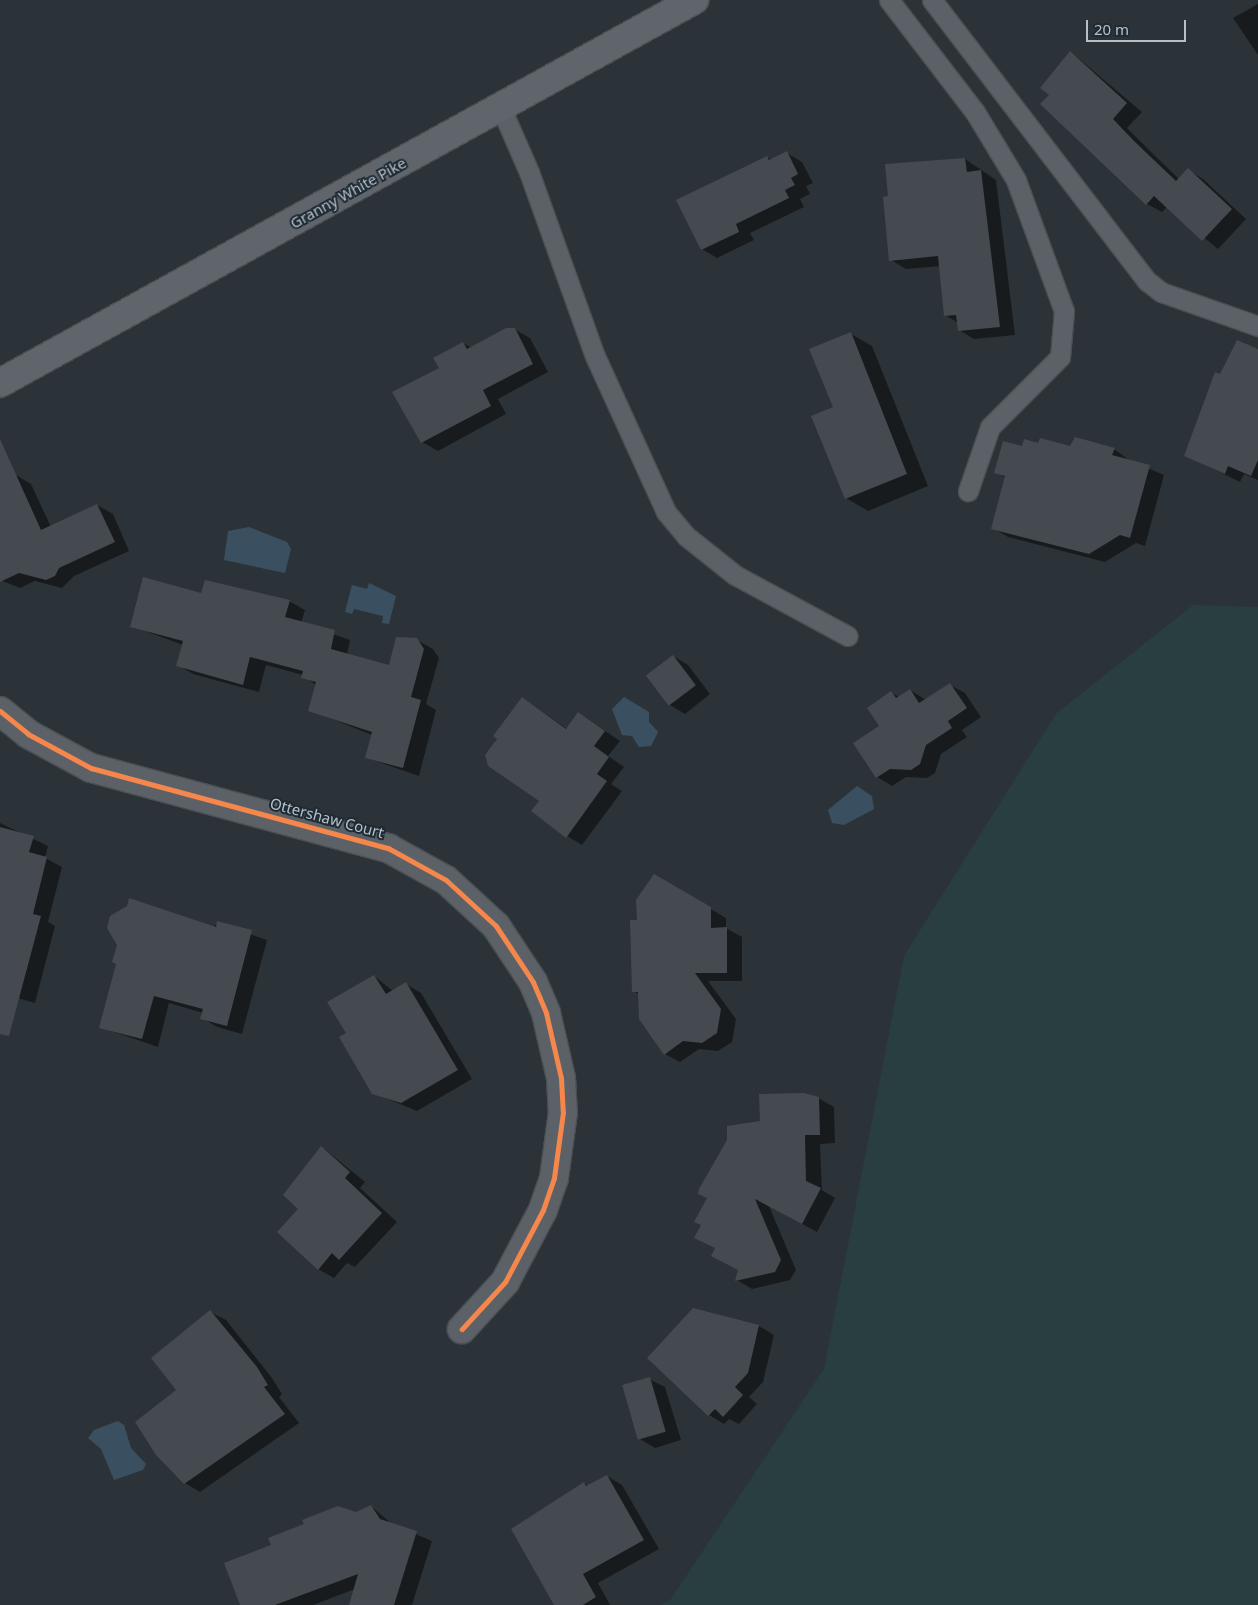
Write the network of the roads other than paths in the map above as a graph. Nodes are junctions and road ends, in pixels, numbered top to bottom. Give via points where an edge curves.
1 (694, 0) edge
2 (889, 0) edge
3 (932, 0) edge
4 (501, 108) junction
5 (1258, 326) edge
6 (0, 383) edge
7 (968, 490) dead end
8 (848, 636) dead end
9 (0, 711) edge
10 (462, 1329) dead end

1 - 4 main road, Granny White Pike
2 - 7 lane via 974,112 1016,180 1064,310 1060,357 990,427
3 - 5 lane via 1147,281 1161,292
4 - 6 main road, Granny White Pike
4 - 8 lane via 529,172 595,356 666,512 686,536 735,575
9 - 10 street, Ottershaw Court via 28,734 91,768 388,848 446,880 496,926 533,982 551,1029 561,1078 560,1145 543,1210 519,1261

